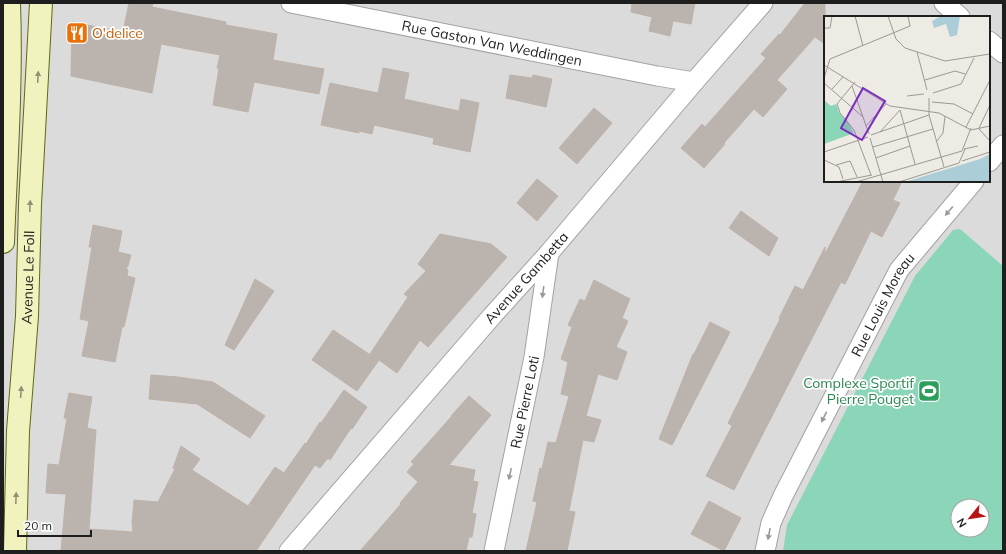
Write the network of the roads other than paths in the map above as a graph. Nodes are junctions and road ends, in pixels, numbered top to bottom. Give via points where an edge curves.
1 (9, 3) edge
2 (41, 3) edge
3 (291, 3) edge
4 (763, 3) edge
5 (944, 3) edge
6 (959, 16) edge
7 (990, 42) edge
8 (1003, 53) edge
9 (694, 82) junction
10 (1003, 146) edge
11 (990, 161) edge
12 (973, 182) edge
13 (3, 242) edge
14 (549, 253) junction
15 (15, 551) edge
16 (289, 551) edge
17 (494, 551) edge
18 (765, 551) edge

1 - 13 main road, Avenue Le Foll via 10,67
15 -> 2 main road, Avenue Le Foll via 18,431 27,316 30,204
3 - 9 street, Rue Gaston Van Weddingen
4 - 9 street, Avenue Gambetta
5 - 6 street
7 - 8 street
9 - 14 street, Avenue Gambetta
10 - 11 street
12 -> 18 street, Rue Louis Moreau via 899,270 783,496 771,522
14 - 16 street, Avenue Gambetta
14 -> 17 street, Rue Pierre Loti via 534,357

